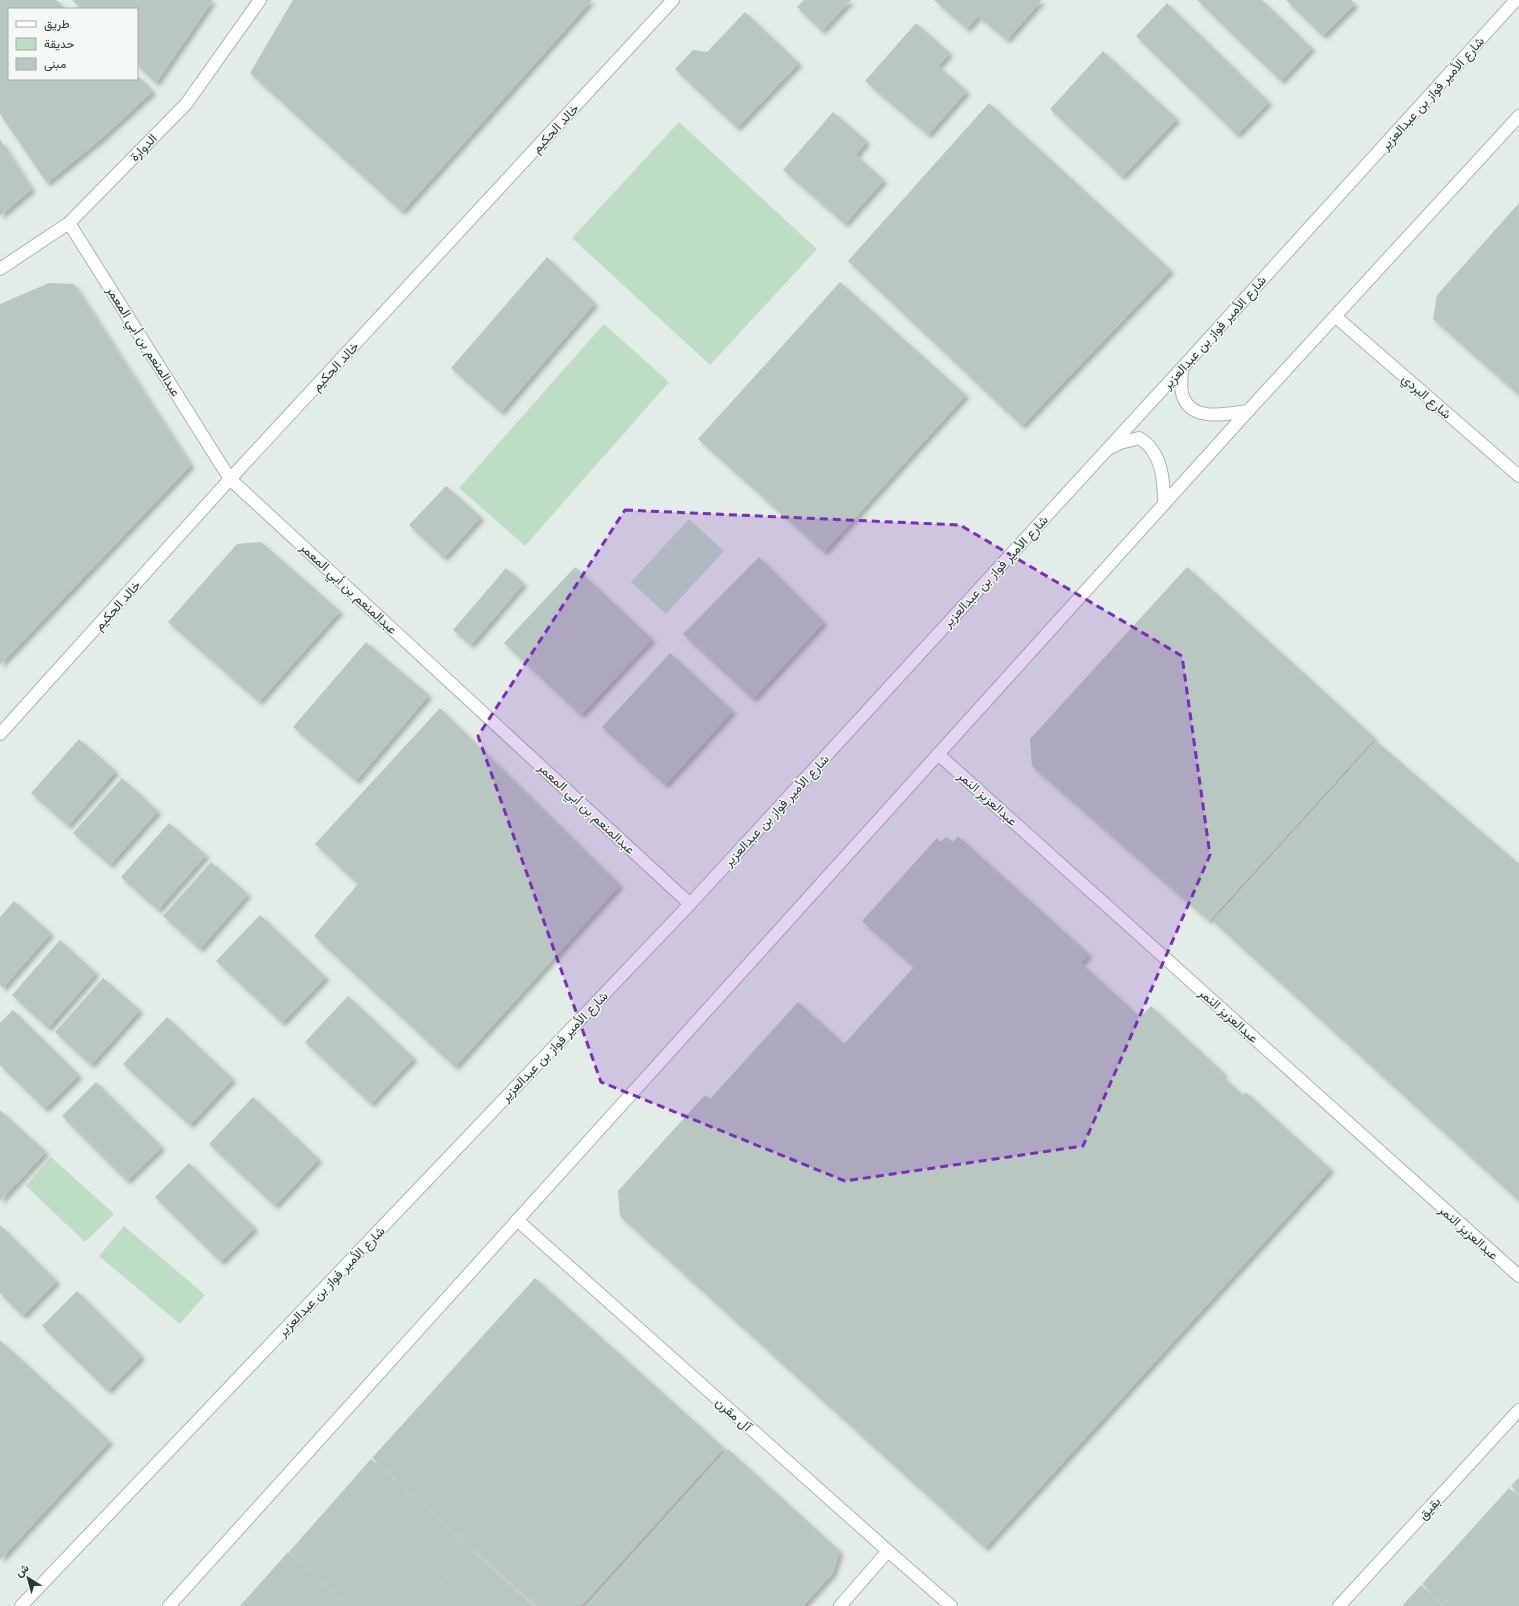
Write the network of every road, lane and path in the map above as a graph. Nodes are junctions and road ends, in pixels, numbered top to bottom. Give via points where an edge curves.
1 (260, 0) edge
2 (673, 0) edge
3 (1516, 0) edge
4 (1519, 116) edge
5 (69, 223) junction
6 (0, 269) edge
7 (1336, 317) junction
8 (1182, 368) junction
9 (1248, 411) junction
10 (1105, 451) junction
11 (1519, 476) edge
12 (230, 479) junction
13 (1164, 504) junction
14 (0, 734) edge
15 (938, 754) junction
16 (690, 904) junction
17 (517, 1220) junction
18 (1519, 1276) edge
19 (1519, 1410) edge
20 (888, 1551) junction
21 (21, 1606) edge
22 (169, 1606) edge
23 (840, 1606) edge
24 (951, 1606) edge
25 (1339, 1606) edge

1 - 5 main road, الدوارة via 186,104
2 - 12 main road, خالد الحكيم
3 - 8 main road, شارع الأمير فواز بن عبدالعزير
4 - 7 main road
5 - 6 main road, الدوارة
5 - 12 main road, عبدالمنعم بن أبي المعمر
7 - 9 main road
7 - 11 main road, شارع البردي
8 - 9 main road via 1182,393 1189,406 1201,414 1218,415
8 - 10 main road, شارع الأمير فواز بن عبدالعزير
9 - 13 main road
10 - 13 main road via 1120,443 1139,438 1148,444 1157,459 1164,480
10 - 16 main road, شارع الأمير فواز بن عبدالعزير
12 - 14 main road, خالد الحكيم
12 - 16 main road, عبدالمنعم بن أبي المعمر
13 - 15 main road
15 - 17 main road
15 - 18 main road, عبدالعزيز النمر
16 - 21 main road, شارع الأمير فواز بن عبدالعزير
17 - 20 main road, آل مقرن
17 - 22 main road
19 - 25 main road, بقيق
20 - 23 main road
20 - 24 main road, آل مقرن

